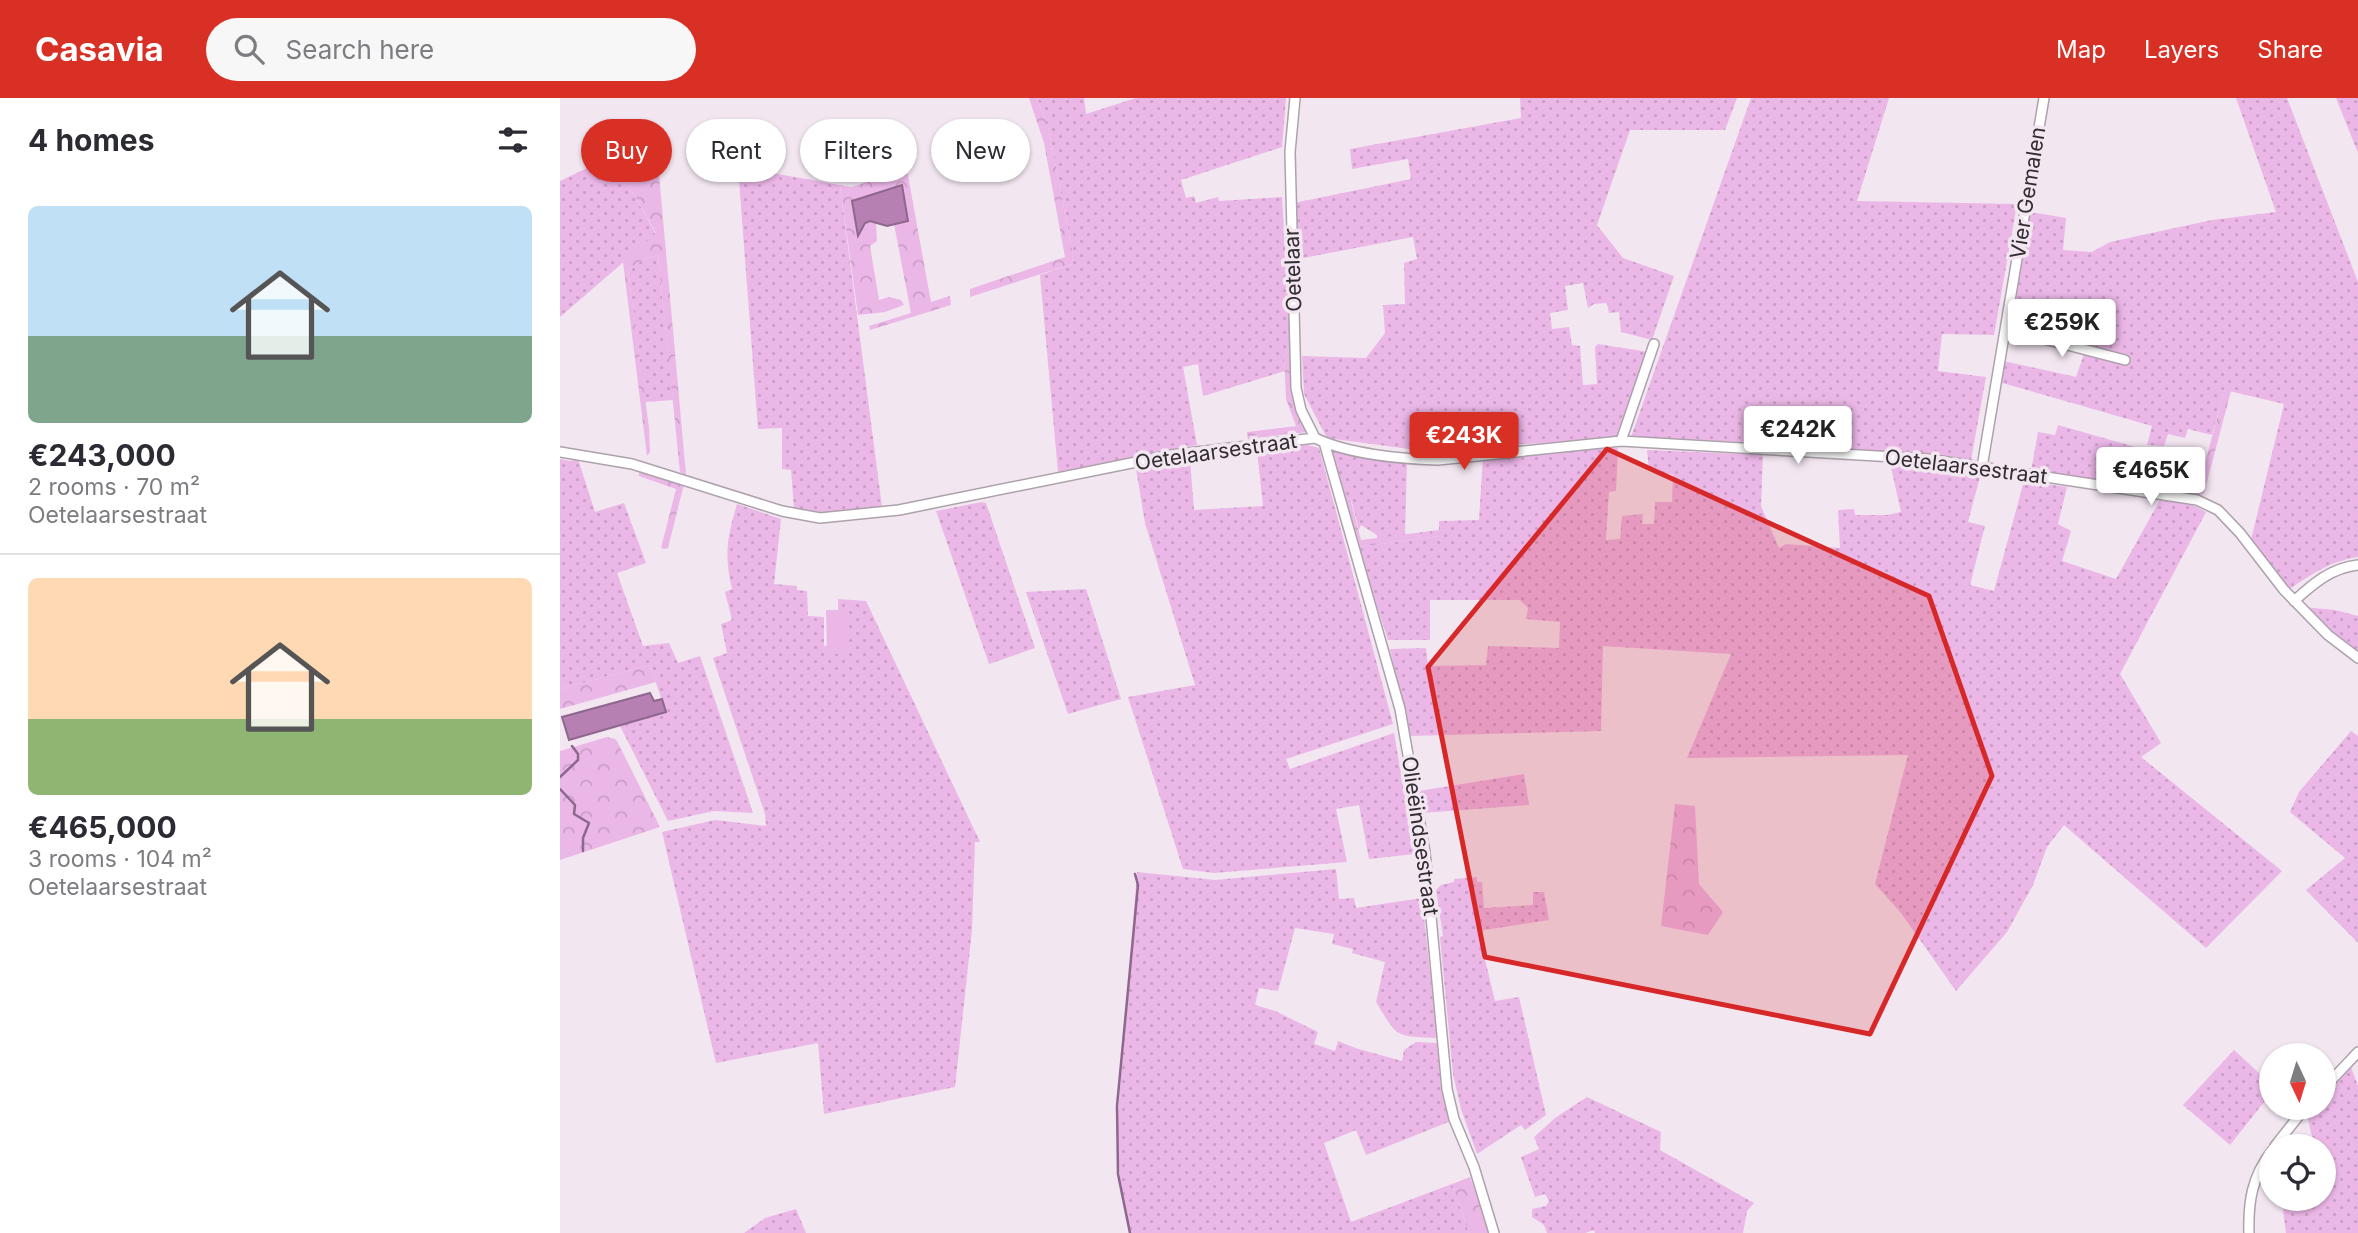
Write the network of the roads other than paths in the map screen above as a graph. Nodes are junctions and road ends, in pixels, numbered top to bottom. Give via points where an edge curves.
1 (1295, 98) edge
2 (2044, 98) edge
3 (2006, 329) junction
4 (1654, 344) dead end
5 (2126, 360) dead end
6 (1319, 440) junction
7 (1621, 441) junction
8 (560, 452) edge
9 (1982, 467) junction
10 (2358, 565) edge
11 (2294, 601) junction
12 (2358, 658) edge
13 (2358, 1052) edge
14 (2336, 1075) edge
15 (2296, 1120) edge
16 (2284, 1134) edge
17 (2259, 1169) edge
18 (1494, 1233) edge
19 (2249, 1233) edge

1 - 6 street, Oetelaar via 1290,152 1296,388 1301,410
2 - 3 street, Vier Gemalen
3 - 5 street
3 - 9 street, Vier Gemalen
4 - 7 street
6 - 7 street, Oetelaarsestraat via 1410,459 1438,460
6 - 8 street, Oetelaarsestraat via 1171,455 899,510 821,518 782,511 632,464
6 - 18 street, Olieëindsestraat via 1400,709 1425,852 1447,1089
7 - 9 street, Oetelaarsestraat via 1928,459
9 - 11 street, Oetelaarsestraat via 2197,499 2218,510
10 - 11 street via 2331,572
11 - 12 street, Oetelaarsestraat
13 - 14 street
15 - 16 street
17 - 19 street via 2252,1184

